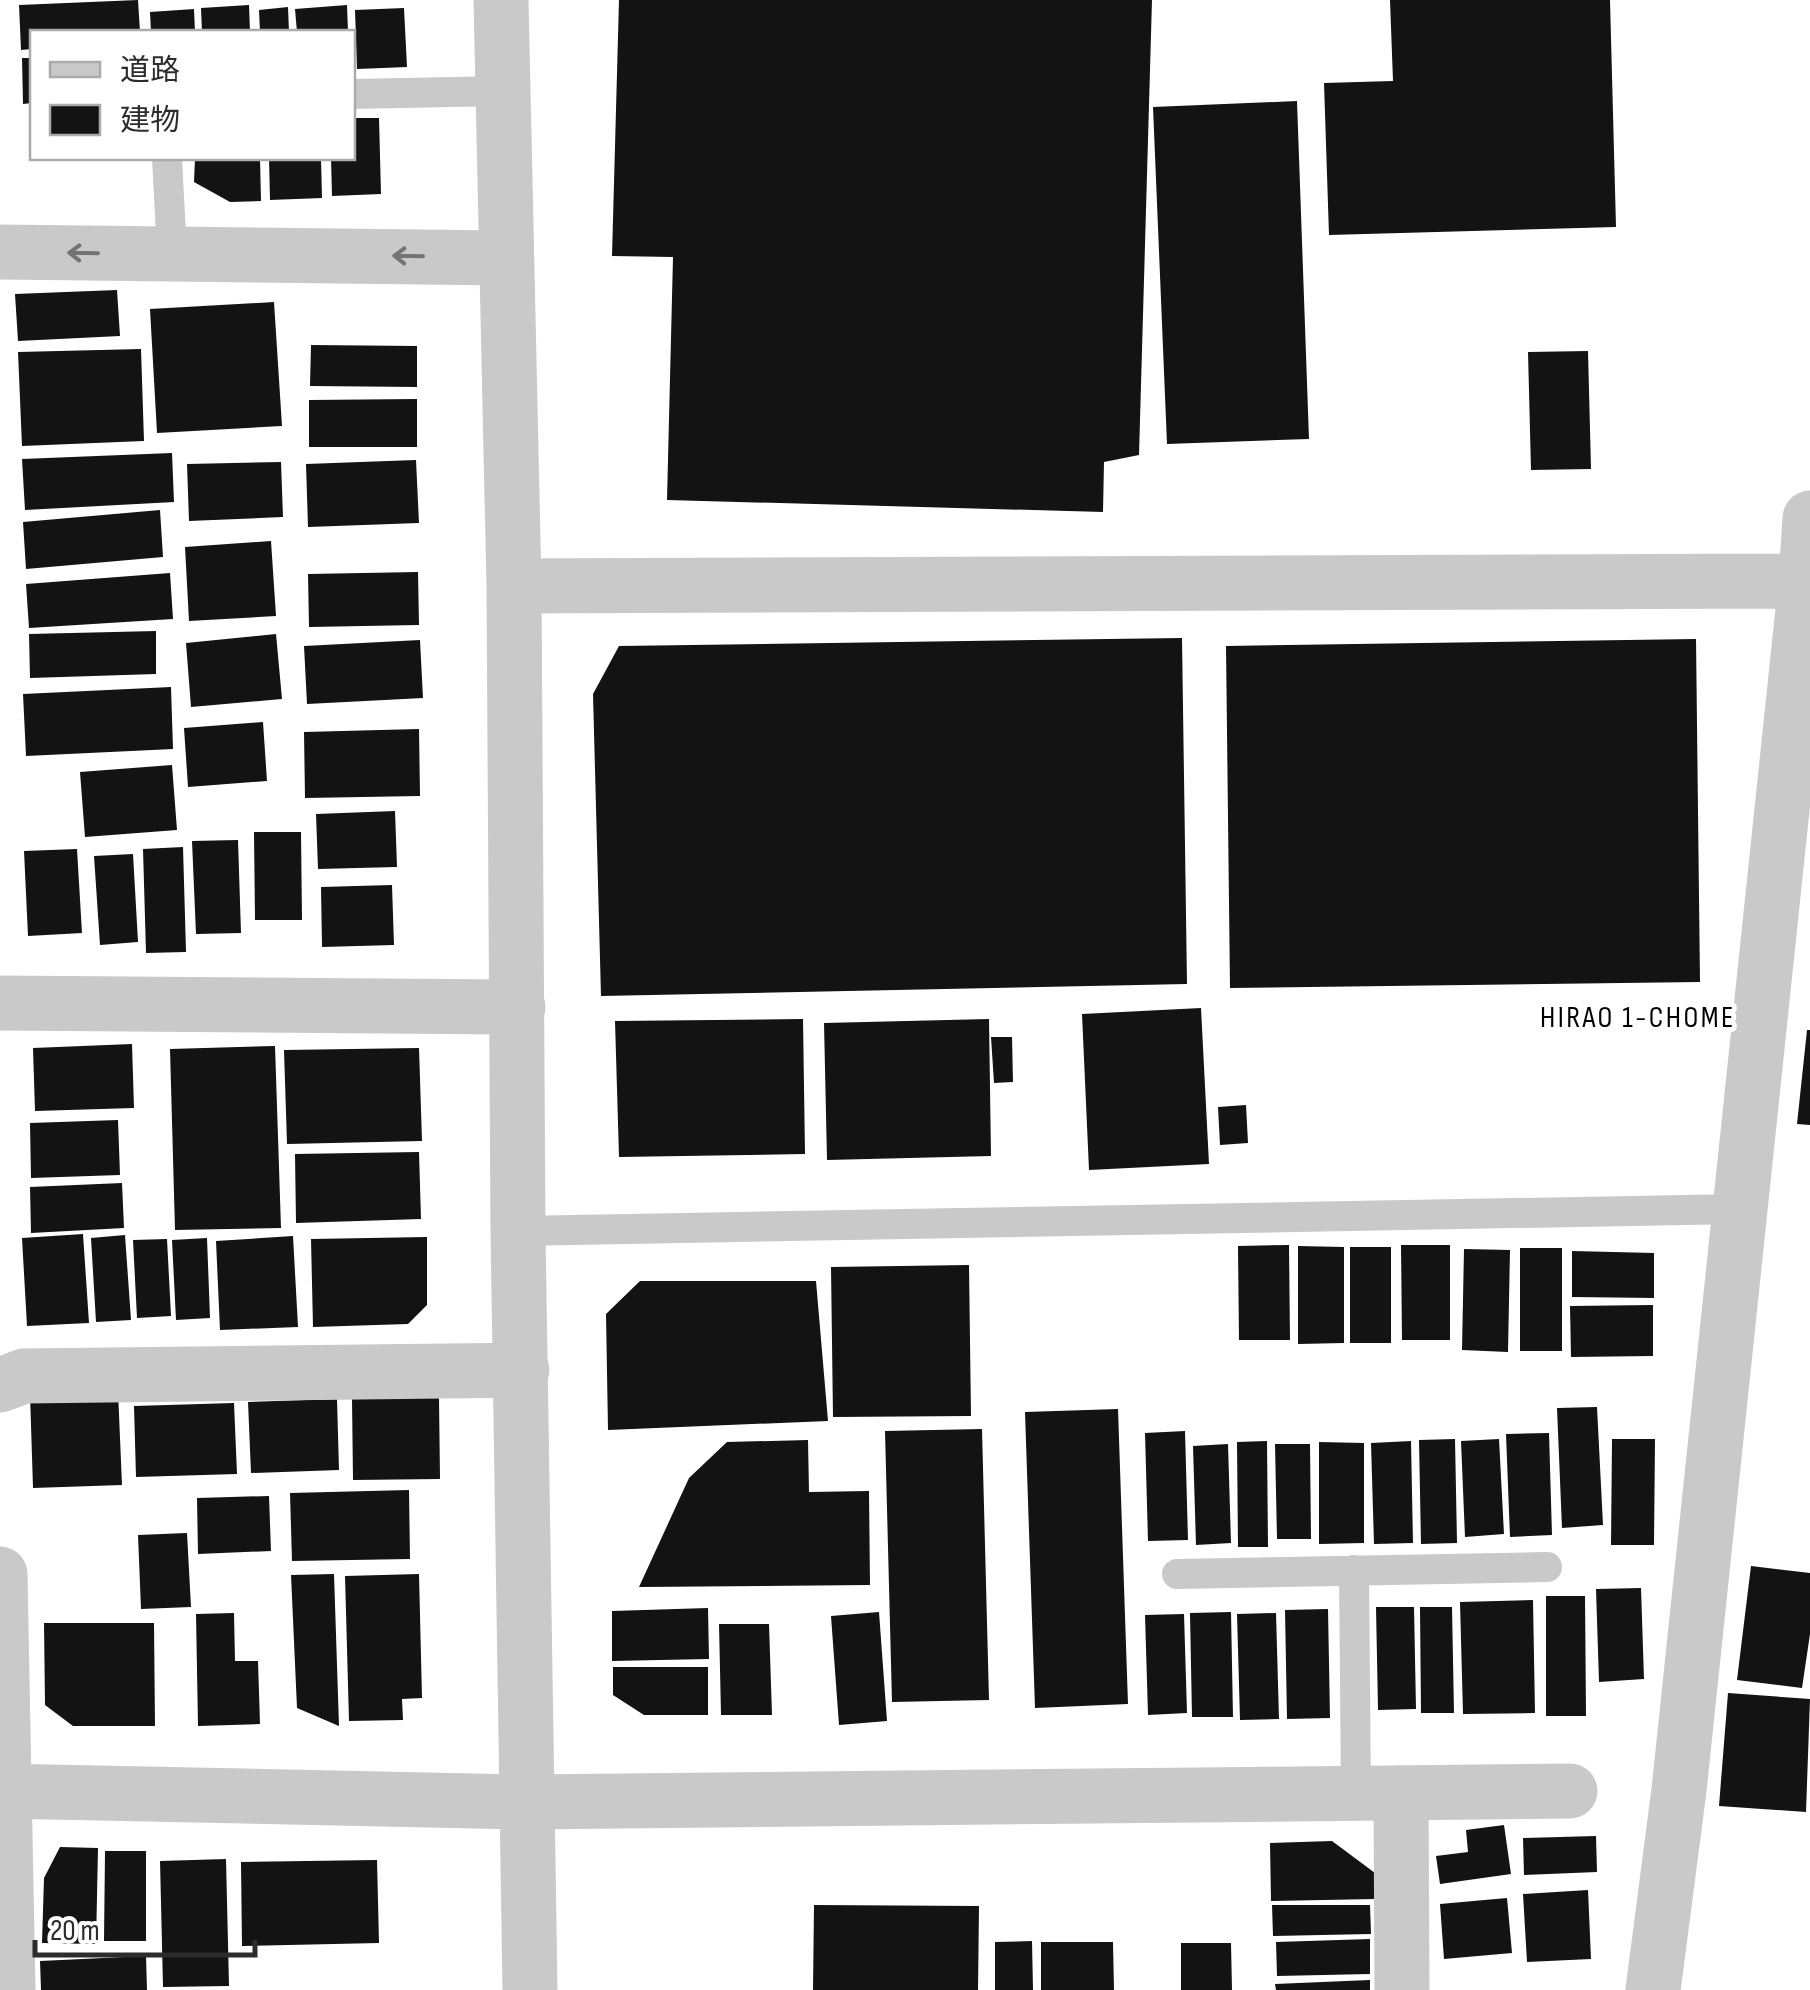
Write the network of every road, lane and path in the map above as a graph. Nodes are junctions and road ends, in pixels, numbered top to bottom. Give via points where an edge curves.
1 (501, 0) edge
2 (503, 91) junction
3 (355, 94) edge
4 (168, 160) edge
5 (0, 252) edge
6 (172, 254) junction
7 (506, 258) junction
8 (1810, 518) edge
9 (1806, 582) junction
10 (514, 586) junction
11 (0, 1003) edge
12 (518, 1007) junction
13 (1740, 1208) junction
14 (518, 1231) junction
15 (522, 1370) junction
16 (0, 1385) edge
17 (1547, 1567) dead end
18 (1354, 1570) junction
19 (0, 1574) edge
20 (1177, 1574) dead end
21 (1570, 1791) dead end
22 (3, 1792) edge
23 (1378, 1793) junction
24 (527, 1802) junction
25 (8, 1990) edge
26 (530, 1990) edge
27 (1402, 1990) edge
28 (1654, 1990) edge

1 - 2 street
2 - 3 lane
2 - 7 street
4 - 6 lane
6 -> 5 street
7 -> 6 street
7 - 10 street
8 - 9 street
9 - 10 street
9 - 13 street
10 - 12 street
11 - 12 street
12 - 14 street
13 - 14 lane
13 - 28 street
14 - 15 street
15 - 16 street via 24,1376
15 - 24 street
17 - 18 lane
18 - 20 lane
18 - 23 lane
19 - 22 street
21 - 23 street
22 - 24 street
22 - 25 street
23 - 24 street
23 - 27 street
24 - 26 street

